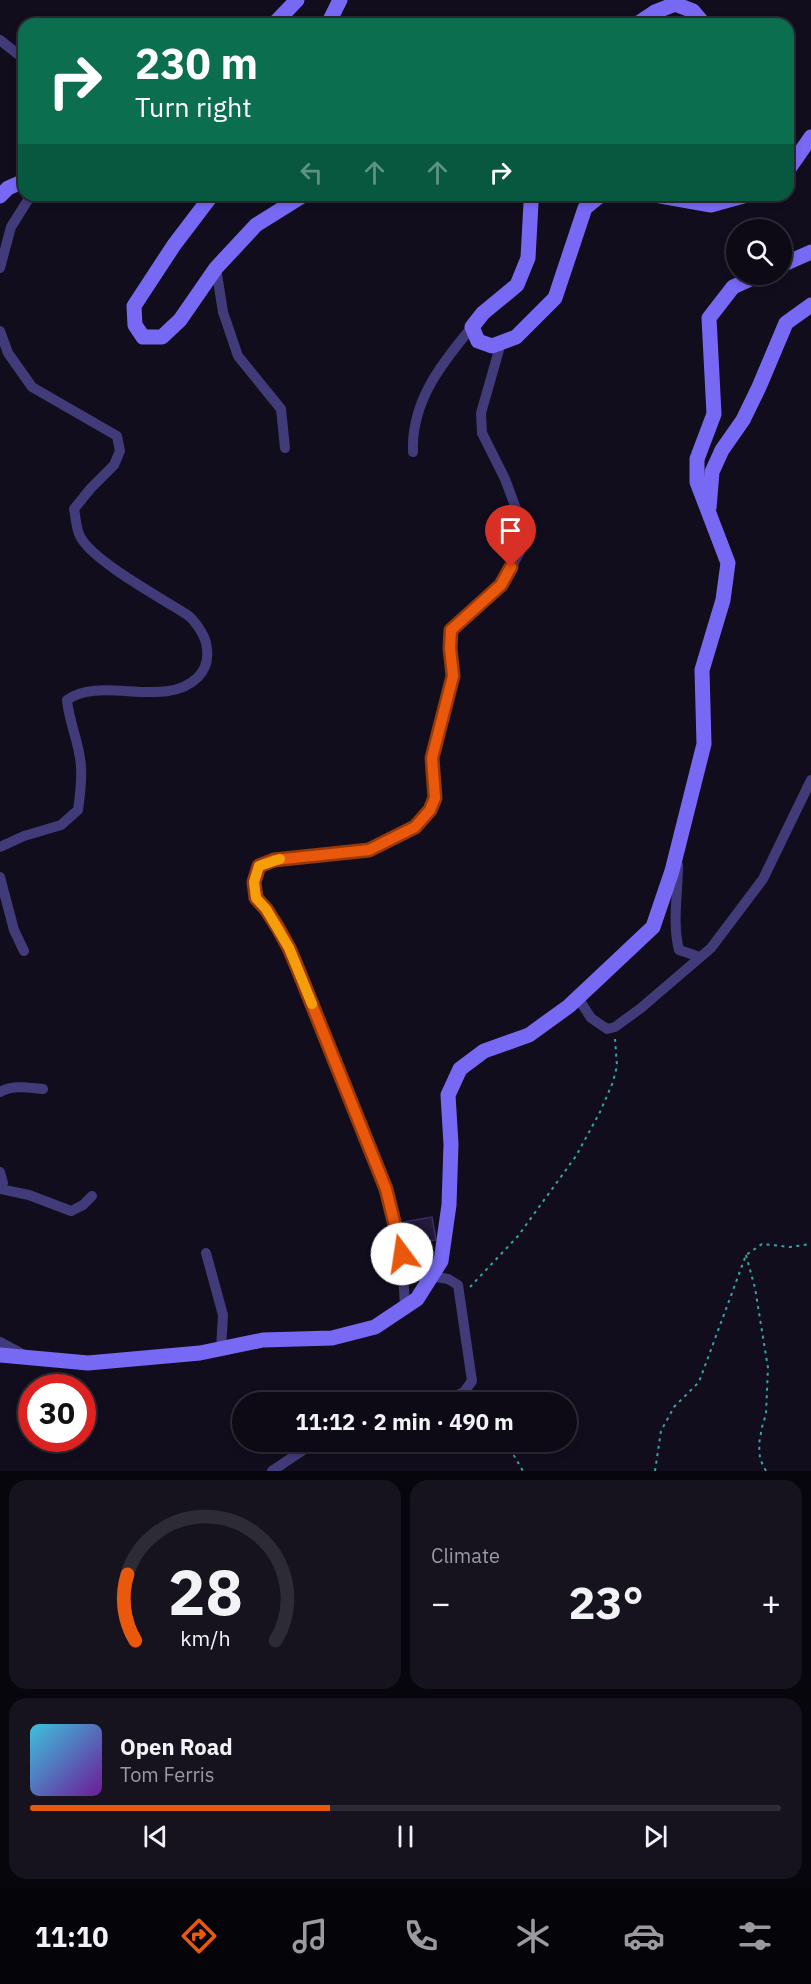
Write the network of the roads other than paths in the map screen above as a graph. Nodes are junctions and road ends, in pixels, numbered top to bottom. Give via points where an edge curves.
1 (297, 0) edge
2 (340, 0) edge
3 (280, 18) edge
4 (331, 18) edge
5 (646, 18) edge
6 (699, 18) edge
7 (0, 40) edge
8 (18, 54) edge
9 (811, 137) edge
10 (794, 161) edge
11 (18, 183) edge
12 (0, 196) edge
13 (27, 201) edge
14 (207, 201) edge
15 (294, 201) edge
16 (532, 201) edge
17 (594, 201) edge
18 (689, 201) edge
19 (725, 201) edge
20 (811, 252) edge
21 (792, 261) edge
22 (0, 268) edge
23 (216, 268) junction
24 (737, 285) edge
25 (811, 305) edge
26 (472, 327) junction
27 (0, 331) edge
28 (501, 343) junction
29 (285, 448) dead end
30 (413, 452) dead end
31 (709, 511) junction
32 (811, 780) edge
33 (0, 847) edge
34 (677, 850) junction
35 (0, 877) edge
36 (24, 951) dead end
37 (700, 957) junction
38 (578, 998) junction
39 (43, 1089) dead end
40 (0, 1092) edge
41 (0, 1172) edge
42 (0, 1187) edge
43 (92, 1196) dead end
44 (206, 1253) dead end
45 (431, 1276) junction
46 (405, 1307) junction
47 (0, 1342) edge
48 (221, 1349) junction
49 (0, 1355) edge
50 (31, 1359) junction
51 (464, 1392) edge
52 (300, 1452) edge
53 (272, 1471) edge

1 - 3 main road
2 - 4 main road
5 - 6 main road via 675,4 693,11
7 - 8 street
9 - 10 main road
11 - 12 main road
13 - 22 street via 11,227
14 - 23 main road via 134,306 135,325 143,337 162,337 180,320
15 - 23 main road via 256,225
16 - 26 main road via 528,258 517,285
17 - 28 main road via 585,208 555,298 516,336
18 - 19 main road via 711,205
20 - 21 main road
23 - 29 street via 223,312 238,356 280,409
24 - 31 main road via 709,318 714,414 697,459 697,482
25 - 31 main road via 786,323 743,420 722,450 712,472
26 - 28 main road via 478,340 492,346
26 - 30 street via 444,361 417,411
27 - 33 street via 8,352 32,387 117,436 120,451 114,465 74,510 80,537 101,560 190,617 206,641 207,657 203,672 192,684 169,692 98,691 67,700 81,766 78,810 61,825
28 - 46 street via 481,412 482,433 518,514 521,550 501,585 451,630 453,676 432,758 435,798 430,810 415,827 369,850 274,860 259,866 254,882 256,898 289,948 386,1189 402,1254
31 - 34 main road via 728,563 723,600 702,670 704,744
32 - 37 street via 763,879
34 - 37 street via 675,933 679,950
34 - 38 main road via 652,927
35 - 36 street via 14,930
37 - 38 street via 615,1027 607,1029 591,1018
38 - 45 main road via 529,1035 484,1051 460,1069 448,1095 449,1204 441,1261
39 - 40 street via 18,1087
41 - 42 street
42 - 43 street via 71,1211
44 - 48 street via 223,1314
45 - 46 main road via 417,1299
45 - 51 street via 458,1285 472,1381
46 - 48 main road via 375,1327 332,1338 263,1340
47 - 50 street
48 - 50 main road via 88,1362
49 - 50 main road
52 - 53 street

